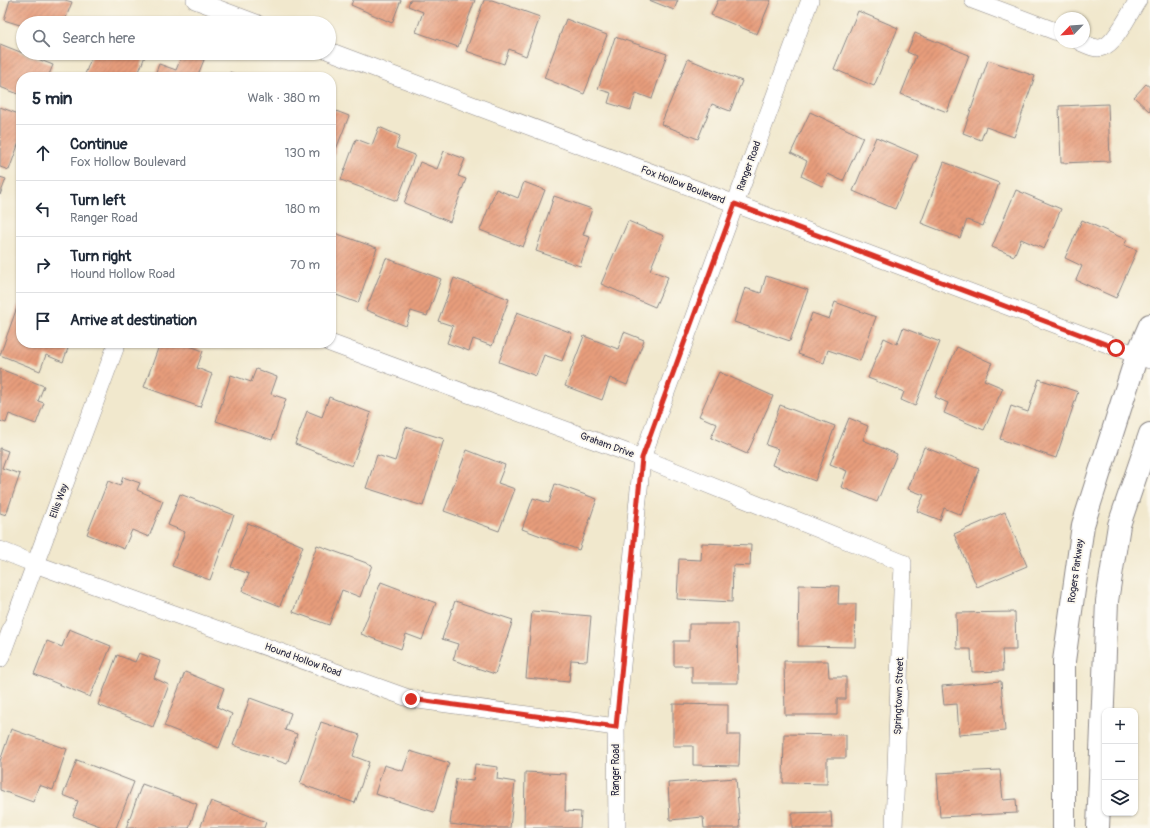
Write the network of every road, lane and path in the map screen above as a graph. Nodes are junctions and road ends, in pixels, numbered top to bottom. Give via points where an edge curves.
1 (195, 0) edge
2 (810, 0) edge
3 (973, 0) edge
4 (1138, 0) edge
5 (237, 16) edge
6 (1054, 31) edge
7 (1090, 46) edge
8 (336, 54) edge
9 (735, 204) junction
10 (1150, 325) edge
11 (336, 345) edge
12 (116, 348) edge
13 (1144, 358) edge
14 (1150, 434) edge
15 (642, 458) junction
16 (0, 550) edge
17 (903, 563) joint
18 (35, 564) junction
19 (0, 659) edge
20 (616, 727) junction
21 (616, 828) edge
22 (894, 828) edge
23 (1064, 828) edge
24 (1098, 828) edge

1 - 5 street
2 - 9 street, Ranger Road
3 - 6 street
4 - 7 street via 1110,44 1103,48
8 - 9 street, Fox Hollow Boulevard
9 - 13 street, Fox Hollow Boulevard
9 - 15 street, Ranger Road
10 - 13 street, Rogers Parkway
11 - 15 street, Graham Drive
12 - 18 street, Ellis Way
13 - 23 street, Rogers Parkway via 1083,525 1064,661
14 - 24 street via 1119,525 1107,601
15 - 17 street, Graham Drive
15 - 20 street, Ranger Road
16 - 18 street, Hound Hollow Road
17 - 22 street, Springtown Street
18 - 19 street, Ellis Way
18 - 20 street, Hound Hollow Road via 411,699
20 - 21 street, Ranger Road

